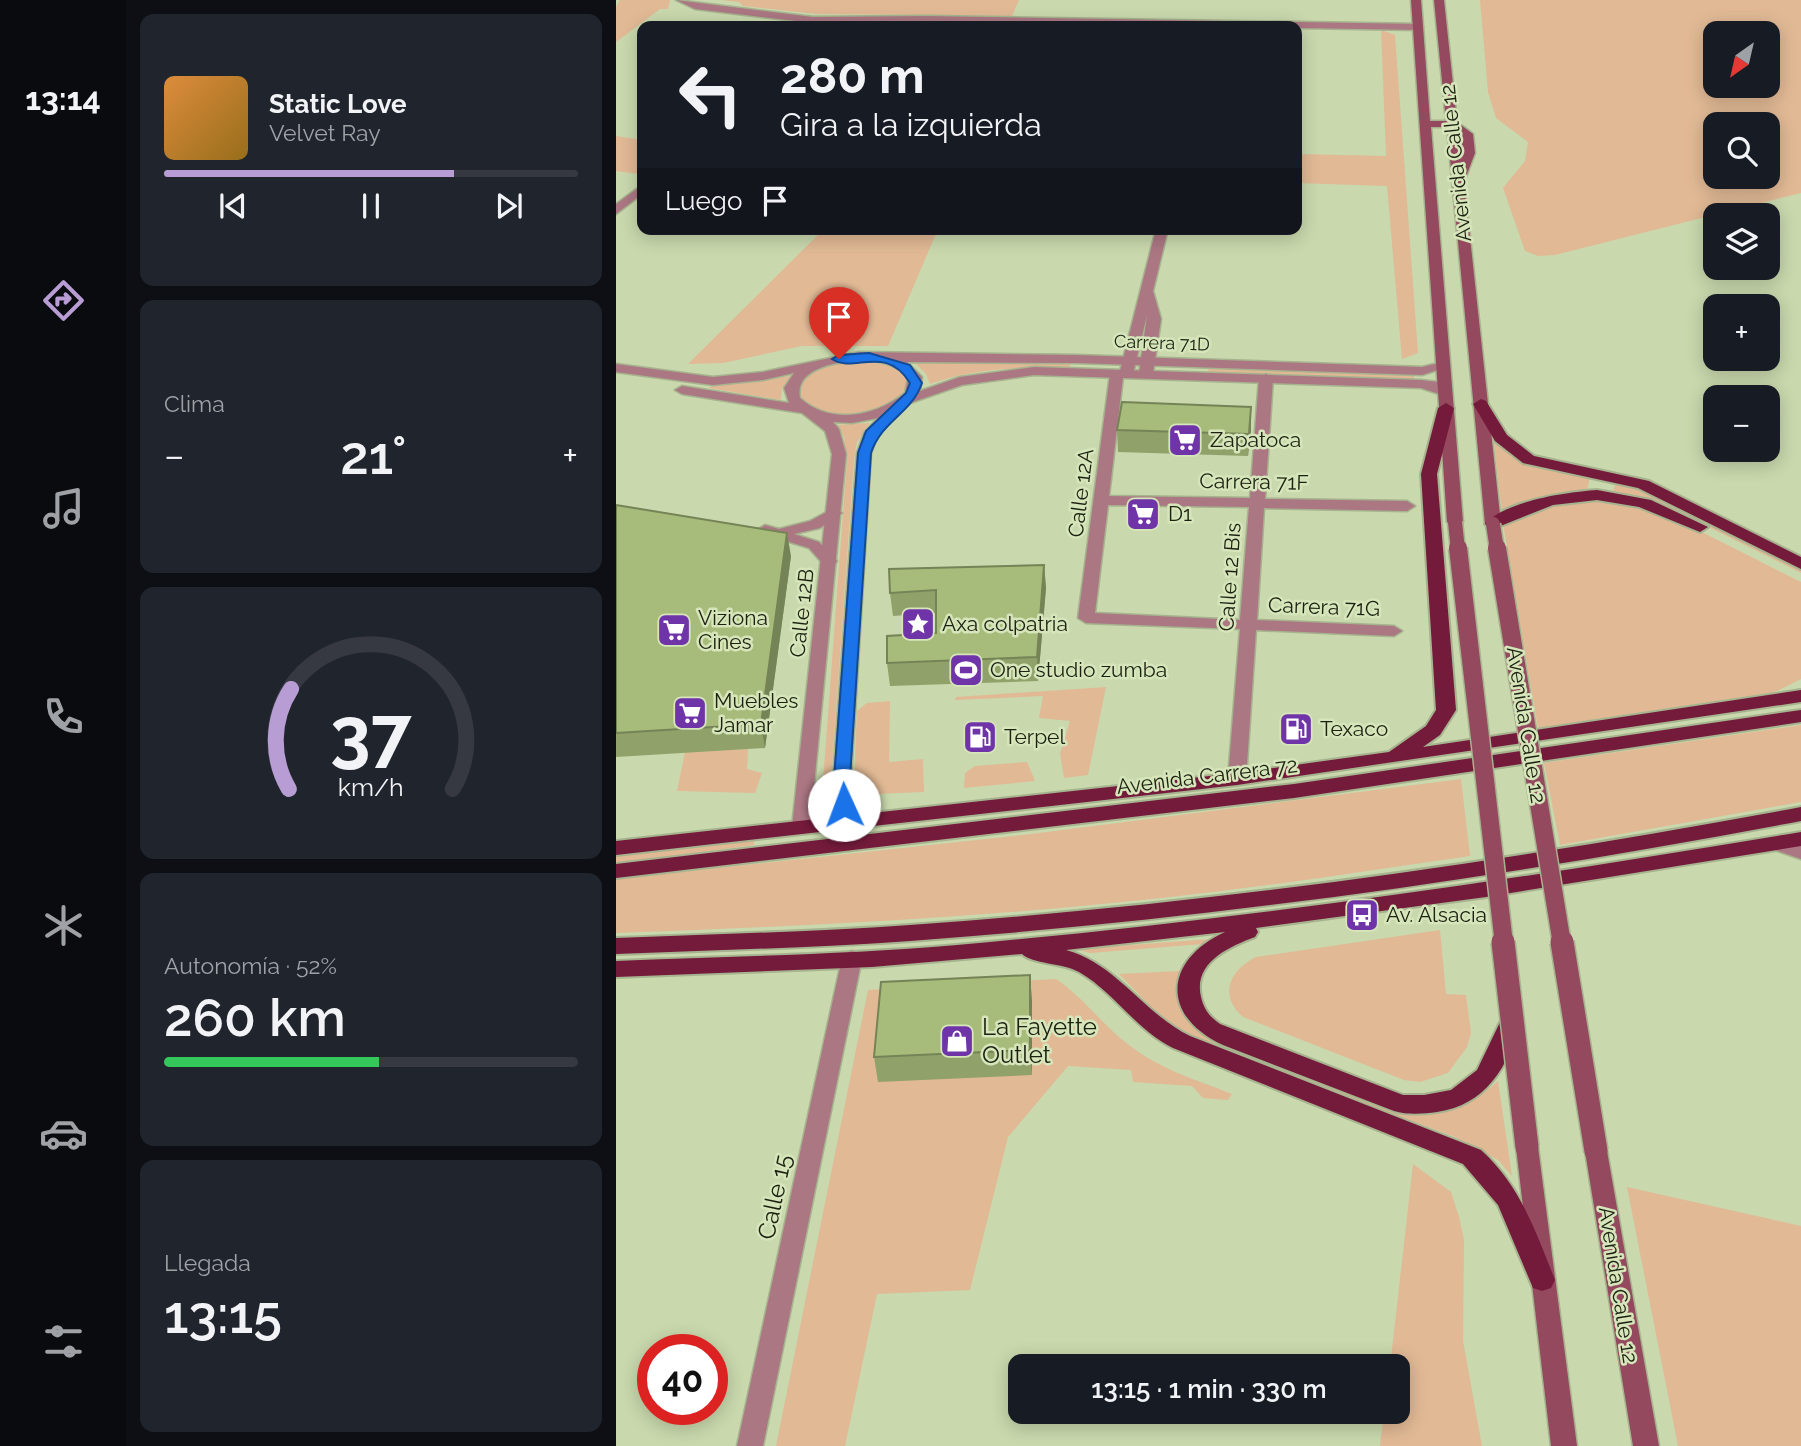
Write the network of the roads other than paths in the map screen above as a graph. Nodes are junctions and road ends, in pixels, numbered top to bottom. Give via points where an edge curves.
1 (1416, 0) edge
2 (1439, 0) edge
3 (683, 1) edge
4 (828, 21) edge
5 (1020, 21) edge
6 (1302, 26) edge
7 (1418, 27) junction
8 (1425, 124) junction
9 (1452, 124) junction
10 (637, 192) edge
11 (616, 211) edge
12 (1161, 235) edge
13 (1148, 294) junction
14 (880, 358) junction
15 (829, 361) junction
16 (1443, 366) junction
17 (616, 368) edge
18 (1147, 368) junction
19 (1124, 369) junction
20 (1266, 379) junction
21 (616, 380) edge
22 (1446, 400) junction
23 (902, 403) junction
24 (1481, 404) junction
25 (808, 411) junction
26 (1101, 500) junction
27 (1257, 503) junction
28 (1407, 506) dead end
29 (835, 513) junction
30 (1493, 524) junction
31 (748, 527) edge
32 (774, 532) junction
33 (829, 561) junction
34 (1801, 564) edge
35 (1801, 578) edge
36 (1086, 618) joint
37 (1248, 625) junction
38 (1394, 631) dead end
39 (1801, 686) edge
40 (1801, 696) edge
41 (1769, 701) junction
42 (1801, 716) edge
43 (1663, 717) junction
44 (1743, 725) junction
45 (1381, 760) junction
46 (1237, 779) junction
47 (1801, 814) edge
48 (867, 820) junction
49 (801, 827) junction
50 (1801, 839) edge
51 (1776, 843) junction
52 (616, 848) edge
53 (1801, 853) edge
54 (616, 872) edge
55 (1454, 873) junction
56 (1371, 907) junction
57 (1284, 919) junction
58 (953, 941) junction
59 (662, 944) junction
60 (616, 946) edge
61 (852, 958) junction
62 (743, 963) junction
63 (616, 969) edge
64 (1512, 1020) junction
65 (1542, 1280) junction
66 (750, 1446) edge
67 (1564, 1446) edge
68 (1646, 1446) edge

1 - 7 main road, Avenida Calle 12
2 - 9 main road, Avenida Calle 12
3 - 4 street
4 - 5 street
6 - 7 street
7 - 8 main road, Avenida Calle 12
8 - 9 main road
8 - 16 main road, Avenida Calle 12
9 - 24 main road, Avenida Calle 12
10 - 11 street
12 - 13 street, Calle 12A
13 - 18 street, Calle 12A via 1154,318
13 - 19 street, Calle 12A
14 - 15 street, Carrera 71D
14 - 19 street, Carrera 71D
14 - 23 street via 906,367 915,377 915,389
15 - 17 street via 734,381
15 - 25 street via 803,372 793,383 790,394
16 - 18 street, Carrera 71D via 1431,371
16 - 22 main road, Avenida Calle 12
18 - 19 street, Carrera 71D
18 - 20 street, Carrera 71D
19 - 23 street, Carrera 71D via 984,375
19 - 26 street, Calle 12A
20 - 22 street, Carrera 71D via 1433,385
20 - 27 street, Calle 12 Bis
21 - 25 street
22 - 45 highway via 1429,474 1446,710 1436,729 1417,744
22 - 64 main road, Avenida Calle 12, bridge via 1455,522
23 - 25 street, Carrera 71D via 857,418
23 - 48 street via 871,433 864,453 841,793 844,805
24 - 30 main road, Avenida Calle 12
24 - 34 highway via 1501,438 1530,460 1643,485
25 - 29 street, Calle 12B via 832,429 836,438
26 - 27 street, Carrera 71F
26 - 36 street, Calle 12A
27 - 28 street, Carrera 71F
27 - 37 street, Calle 12 Bis
29 - 32 street via 804,528
29 - 33 street, Calle 12B
30 - 35 highway via 1542,501 1565,496 1634,499
30 - 68 main road, Avenida Calle 12, bridge
31 - 32 street
32 - 33 street via 814,545
33 - 49 street, Calle 12B
36 - 37 street, Carrera 71G
37 - 38 street, Carrera 71G
37 - 46 street, Calle 12 Bis
39 - 41 highway
40 - 41 highway, Avenida Carrera 72
41 - 43 highway, Avenida Carrera 72
42 - 44 highway, Avenida Carrera 72
43 - 44 highway
43 - 45 highway, Avenida Carrera 72
44 - 54 highway, Avenida Carrera 72 via 1307,789
45 - 46 highway, Avenida Carrera 72
46 - 48 highway, Avenida Carrera 72
47 - 55 highway
48 - 49 highway, Avenida Carrera 72
49 - 52 highway, Avenida Carrera 72
50 - 51 highway
51 - 53 street
51 - 56 highway
55 - 56 highway
55 - 58 highway
56 - 57 highway
57 - 58 highway via 1054,943
57 - 64 highway via 1224,940 1189,973 1186,991 1206,1026 1402,1104 1429,1106 1454,1100 1491,1071
58 - 59 highway
58 - 61 highway
58 - 65 highway via 1082,963 1105,977 1169,1037 1472,1157 1490,1171 1509,1197
59 - 60 highway
59 - 62 highway
61 - 62 highway
61 - 66 street, Calle 15
62 - 63 highway
64 - 65 main road, Avenida Calle 12, bridge
65 - 67 main road, Avenida Calle 12

